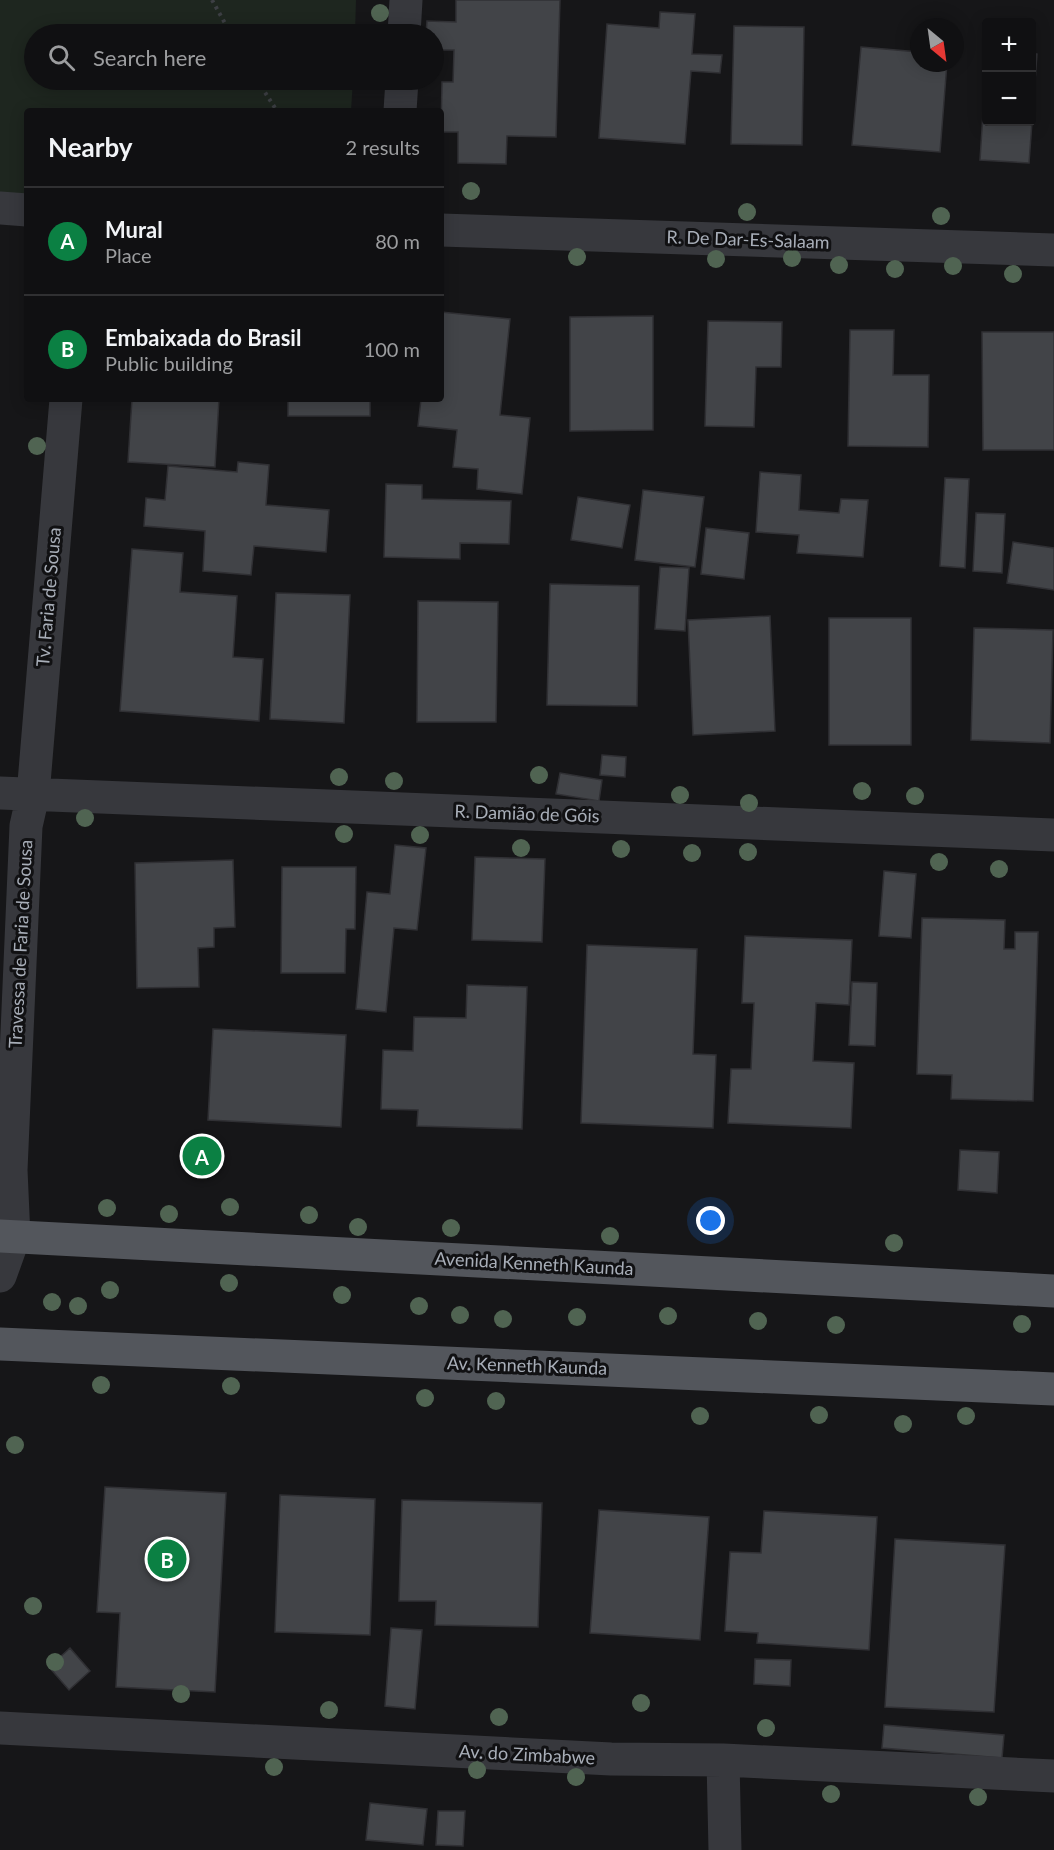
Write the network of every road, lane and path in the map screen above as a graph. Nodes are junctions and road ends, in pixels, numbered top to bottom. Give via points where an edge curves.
1 (212, 0) edge
2 (406, 0) edge
3 (225, 24) edge
4 (405, 24) edge
5 (263, 90) edge
6 (401, 90) edge
7 (275, 108) edge
8 (400, 108) edge
9 (0, 208) edge
10 (24, 210) edge
11 (444, 230) edge
12 (1054, 250) edge
13 (66, 402) edge
14 (0, 793) edge
15 (33, 795) junction
16 (1054, 835) edge
17 (7, 1236) edge
18 (0, 1276) edge
19 (1054, 1290) edge
20 (0, 1344) edge
21 (1054, 1389) edge
22 (0, 1728) edge
23 (723, 1760) junction
24 (1054, 1776) edge
25 (724, 1850) edge

1 - 3 path
2 - 4 street
5 - 7 path
6 - 8 street
9 - 10 street
11 - 12 street, R. De Dar-Es-Salaam
13 - 15 street, Tv. Faria de Sousa
14 - 15 street, R. Damião de Góis
15 - 16 street, R. Damião de Góis
15 - 17 street, Travessa de Faria de Sousa via 26,826
17 - 18 street
17 - 19 main road, Avenida Kenneth Kaunda
20 - 21 main road, Av. Kenneth Kaunda
22 - 23 street, Av. do Zimbabwe via 610,1759
23 - 24 street, Av. do Zimbabwe
23 - 25 street

